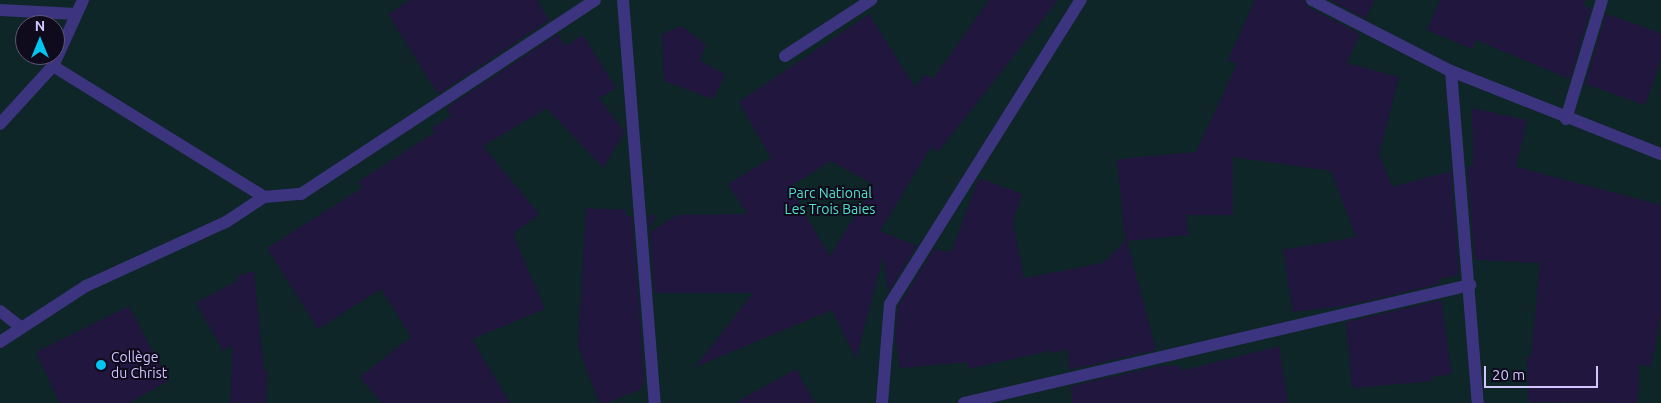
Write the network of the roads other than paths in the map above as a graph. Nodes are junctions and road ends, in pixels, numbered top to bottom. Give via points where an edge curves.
1 (83, 0) edge
2 (595, 0) edge
3 (623, 0) edge
4 (871, 0) edge
5 (1081, 0) edge
6 (1312, 0) edge
7 (1602, 0) edge
8 (0, 10) edge
9 (76, 14) junction
10 (785, 56) dead end
11 (53, 66) junction
12 (1451, 71) junction
13 (1566, 119) junction
14 (0, 124) edge
15 (1661, 154) edge
16 (264, 197) junction
17 (1470, 285) junction
18 (0, 311) edge
19 (19, 326) junction
20 (0, 342) edge
21 (655, 403) edge
22 (882, 403) edge
23 (964, 403) edge
24 (1478, 403) edge

1 - 9 street
2 - 16 street via 301,194
3 - 21 street
4 - 10 street
5 - 22 street via 890,304
6 - 12 street
7 - 13 street
8 - 9 street
9 - 11 street
11 - 14 street
11 - 16 street
12 - 13 street
12 - 17 street
13 - 15 street
16 - 19 street via 226,222 86,286
17 - 23 street
17 - 24 street
18 - 19 street
19 - 20 street

